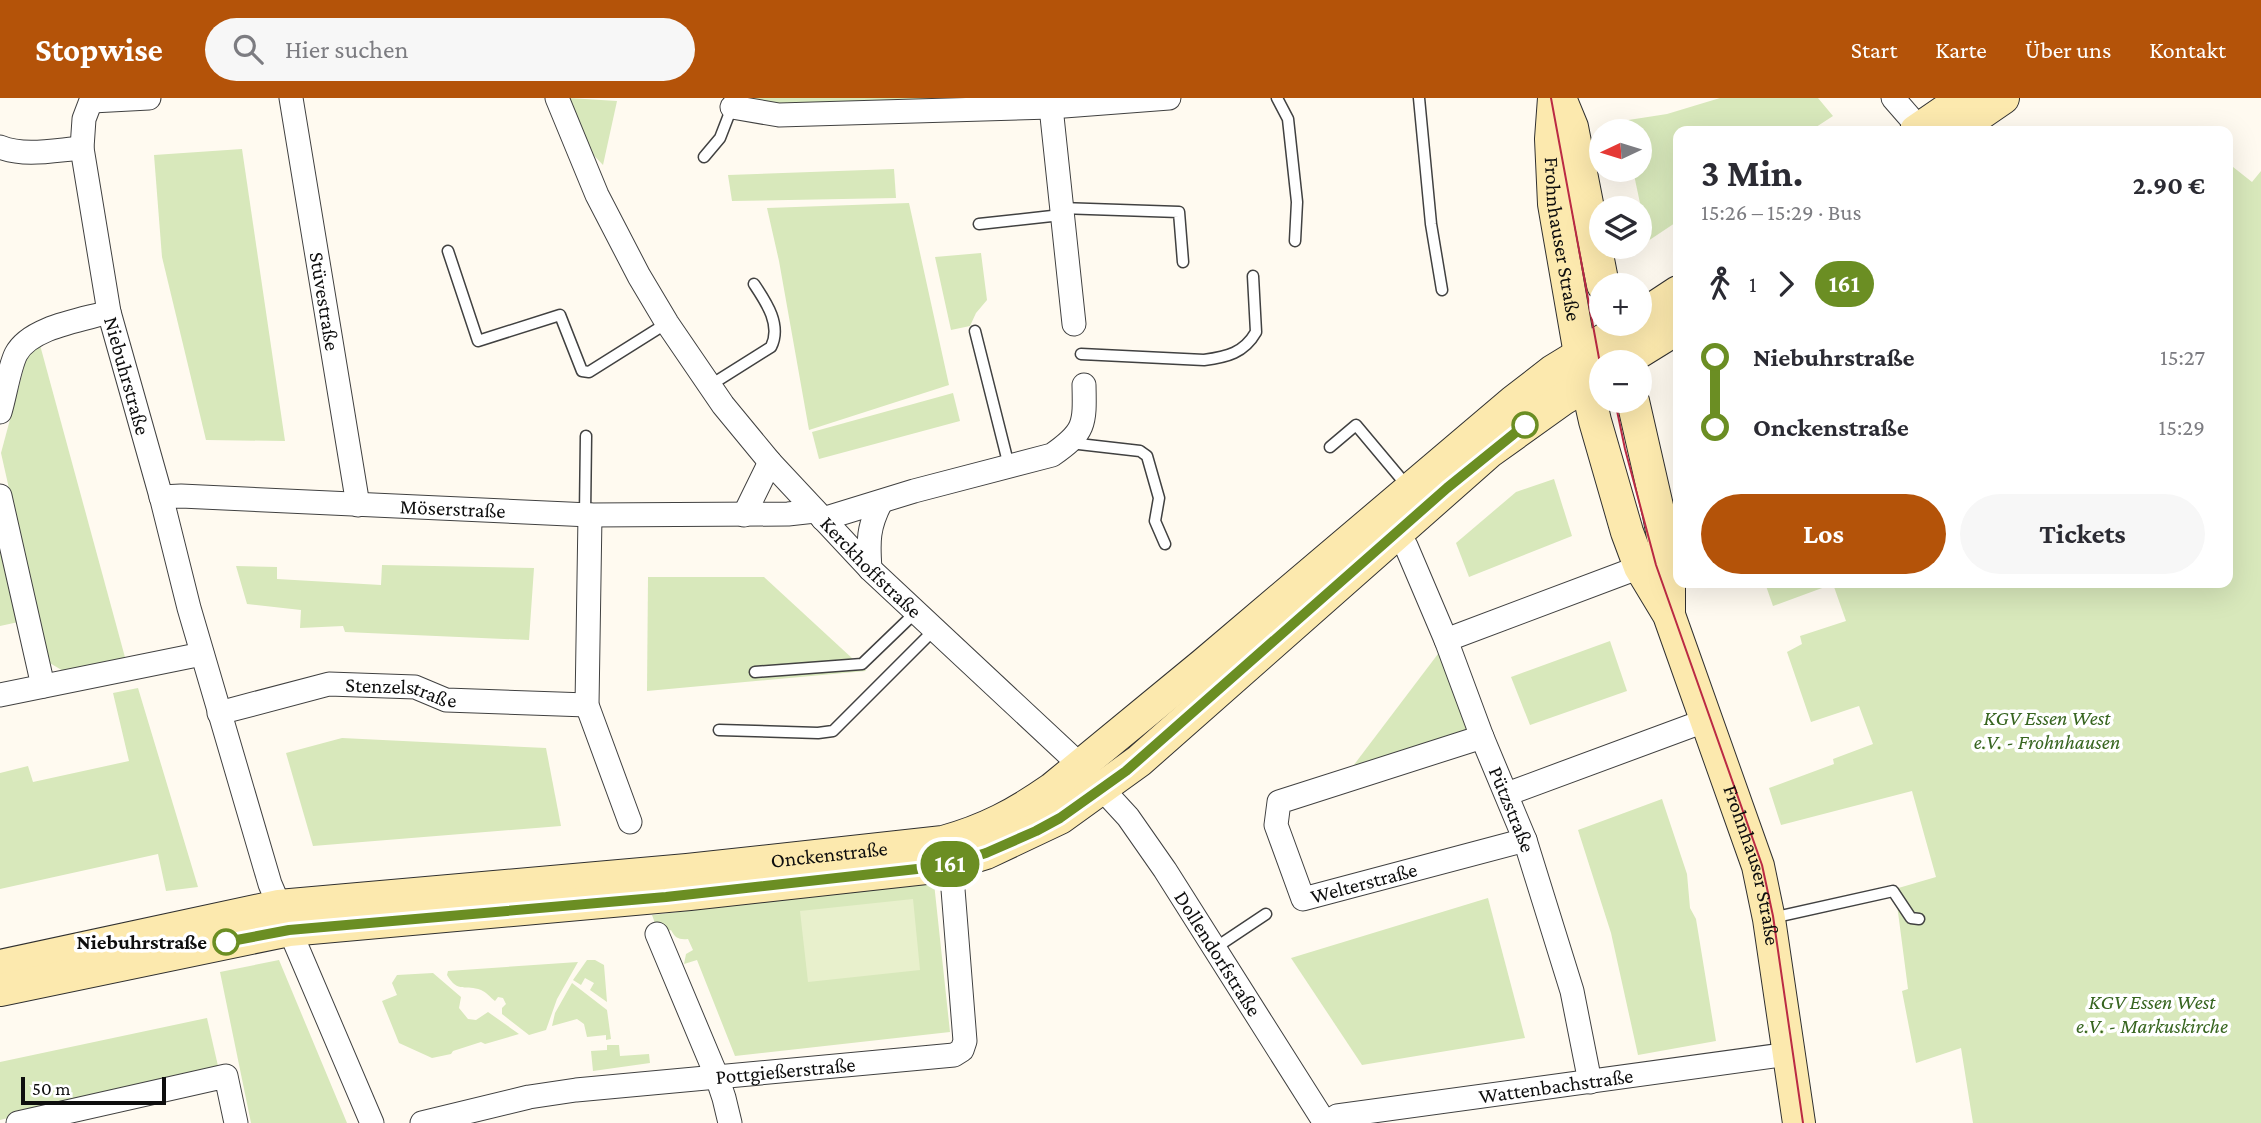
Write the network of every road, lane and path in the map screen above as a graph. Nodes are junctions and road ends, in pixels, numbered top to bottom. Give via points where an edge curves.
1 (149, 98) edge
2 (291, 98) edge
3 (557, 98) edge
4 (1168, 98) edge
5 (1277, 98) edge
6 (1419, 98) edge
7 (1554, 98) edge
8 (1560, 98) edge
9 (1893, 98) edge
10 (1964, 98) edge
11 (2003, 98) edge
12 (92, 99) edge
13 (732, 107) joint
14 (1051, 107) junction
15 (1915, 126) edge
16 (1924, 126) edge
17 (1962, 126) edge
18 (0, 147) edge
19 (82, 148) junction
20 (704, 157) dead end
21 (1061, 211) junction
22 (979, 224) dead end
23 (1294, 241) dead end
24 (448, 251) dead end
25 (1184, 262) dead end
26 (1601, 273) edge
27 (1253, 276) dead end
28 (754, 284) dead end
29 (1442, 290) dead end
30 (1673, 296) edge
31 (109, 312) junction
32 (667, 323) junction
33 (1074, 324) dead end
34 (1673, 329) edge
35 (975, 331) dead end
36 (1624, 337) edge
37 (1611, 350) edge
38 (1081, 354) dead end
39 (1589, 372) edge
40 (1084, 385) dead end
41 (709, 386) junction
42 (0, 412) edge
43 (1598, 413) edge
44 (1636, 413) edge
45 (586, 436) dead end
46 (1070, 443) junction
47 (1330, 447) dead end
48 (770, 462) junction
49 (1009, 466) junction
50 (1409, 489) junction
51 (0, 496) edge
52 (161, 497) junction
53 (881, 502) junction
54 (358, 505) junction
55 (587, 515) junction
56 (744, 515) junction
57 (819, 515) junction
58 (1165, 544) dead end
59 (1406, 547) dead end
60 (1640, 568) junction
61 (870, 569) junction
62 (916, 612) junction
63 (1669, 615) junction
64 (934, 630) junction
65 (1446, 640) junction
66 (202, 654) junction
67 (755, 672) dead end
68 (43, 686) junction
69 (0, 695) edge
70 (587, 705) junction
71 (219, 713) junction
72 (1707, 720) junction
73 (719, 730) dead end
74 (1482, 737) junction
75 (1091, 777) junction
76 (1507, 794) junction
77 (630, 822) dead end
78 (1525, 840) junction
79 (951, 864) junction
80 (1266, 914) dead end
81 (284, 918) junction
82 (1769, 919) junction
83 (1919, 919) dead end
84 (657, 934) dead end
85 (1214, 948) junction
86 (0, 966) edge
87 (0, 990) edge
88 (1789, 1054) junction
89 (717, 1077) junction
90 (1590, 1082) junction
91 (18, 1123) edge
92 (236, 1123) edge
93 (372, 1123) edge
94 (422, 1123) edge
95 (730, 1123) edge
96 (1325, 1123) edge
97 (1799, 1123) edge

1 - 12 street
2 - 54 street, Stüvestraße
3 - 32 street, Kerckhoffstraße via 597,195
4 - 14 street
5 - 23 lane via 1288,119 1297,202
6 - 29 lane
7 - 39 main road, Frohnhauser Straße via 1554,204
8 - 26 main road, Frohnhauser Straße via 1572,127
9 - 15 street
10 - 16 main road
11 - 17 main road
12 - 19 street, Niebuhrstraße via 84,119
13 - 14 street via 779,115
13 - 20 lane via 720,138
14 - 21 street
18 - 19 street via 28,152
19 - 31 street, Niebuhrstraße
21 - 22 lane
21 - 25 lane via 1179,212
21 - 33 street
24 - 32 lane via 478,341 560,315 582,371 589,372
27 - 38 lane via 1256,332 1241,351 1204,360
28 - 41 lane via 770,310 775,340
30 - 36 main road
31 - 42 street via 46,330 28,340 16,354
31 - 52 street, Niebuhrstraße
32 - 41 street, Kerckhoffstraße
34 - 36 main road
35 - 49 lane
36 - 37 main road
39 - 50 main road, Onckenstraße via 1553,371
39 - 75 main road, Onckenstraße via 1489,453 1160,743
40 - 46 street via 1083,424
41 - 48 street, Kerckhoffstraße
43 - 60 main road, Frohnhauser Straße via 1616,495
44 - 63 main road, Frohnhauser Straße via 1669,569
45 - 55 lane
46 - 49 street, Möserstraße via 1052,455
46 - 58 lane via 1147,456 1159,498 1155,521
47 - 50 lane via 1356,425
48 - 56 street
48 - 57 street, Kerckhoffstraße
49 - 53 street, Möserstraße
50 - 75 main road, Onckenstraße
51 - 68 street
52 - 54 street, Möserstraße
52 - 66 street, Niebuhrstraße
53 - 57 street, Möserstraße
53 - 61 street via 868,541
54 - 55 street, Möserstraße
55 - 56 street, Möserstraße
55 - 70 street
56 - 57 street, Möserstraße
57 - 61 street, Kerckhoffstraße
59 - 65 street, Pützstraße
60 - 63 main road, Frohnhauser Straße
60 - 65 street
61 - 62 street, Kerckhoffstraße
62 - 64 street, Kerckhoffstraße
62 - 67 lane via 862,664
63 - 72 main road, Frohnhauser Straße
64 - 73 lane via 834,731
64 - 75 street, Kerckhoffstraße
65 - 74 street, Pützstraße
66 - 68 street
66 - 71 street, Niebuhrstraße
68 - 69 street
70 - 71 street, Stenzelstraße via 446,700 415,687 329,684
70 - 77 street
71 - 81 street, Niebuhrstraße
72 - 76 street
72 - 82 main road, Frohnhauser Straße via 1758,866
74 - 76 street, Pützstraße
74 - 78 street, Welterstraße via 1279,802 1276,825 1304,899
75 - 79 main road, Onckenstraße via 1060,818
75 - 81 main road, Onckenstraße via 974,833 943,842
75 - 85 street, Dollendorfstraße via 1146,842
76 - 78 street, Pützstraße
78 - 90 street, Pützstraße via 1572,991
79 - 81 main road, Onckenstraße via 666,897
79 - 89 street, Pottgießerstraße via 965,1041 962,1050 954,1055
80 - 85 lane
81 - 86 main road, Onckenstraße
81 - 87 main road, Onckenstraße
81 - 93 street, Niebuhrstraße
82 - 83 lane via 1893,891 1911,918
82 - 88 main road, Frohnhauser Straße
84 - 89 street
85 - 96 street, Dollendorfstraße
88 - 90 street, Wattenbachstraße
88 - 97 main road, Frohnhauser Straße
89 - 94 street, Pottgießerstraße via 529,1097
89 - 95 street
90 - 96 street, Wattenbachstraße via 1337,1116
91 - 92 street via 226,1076

